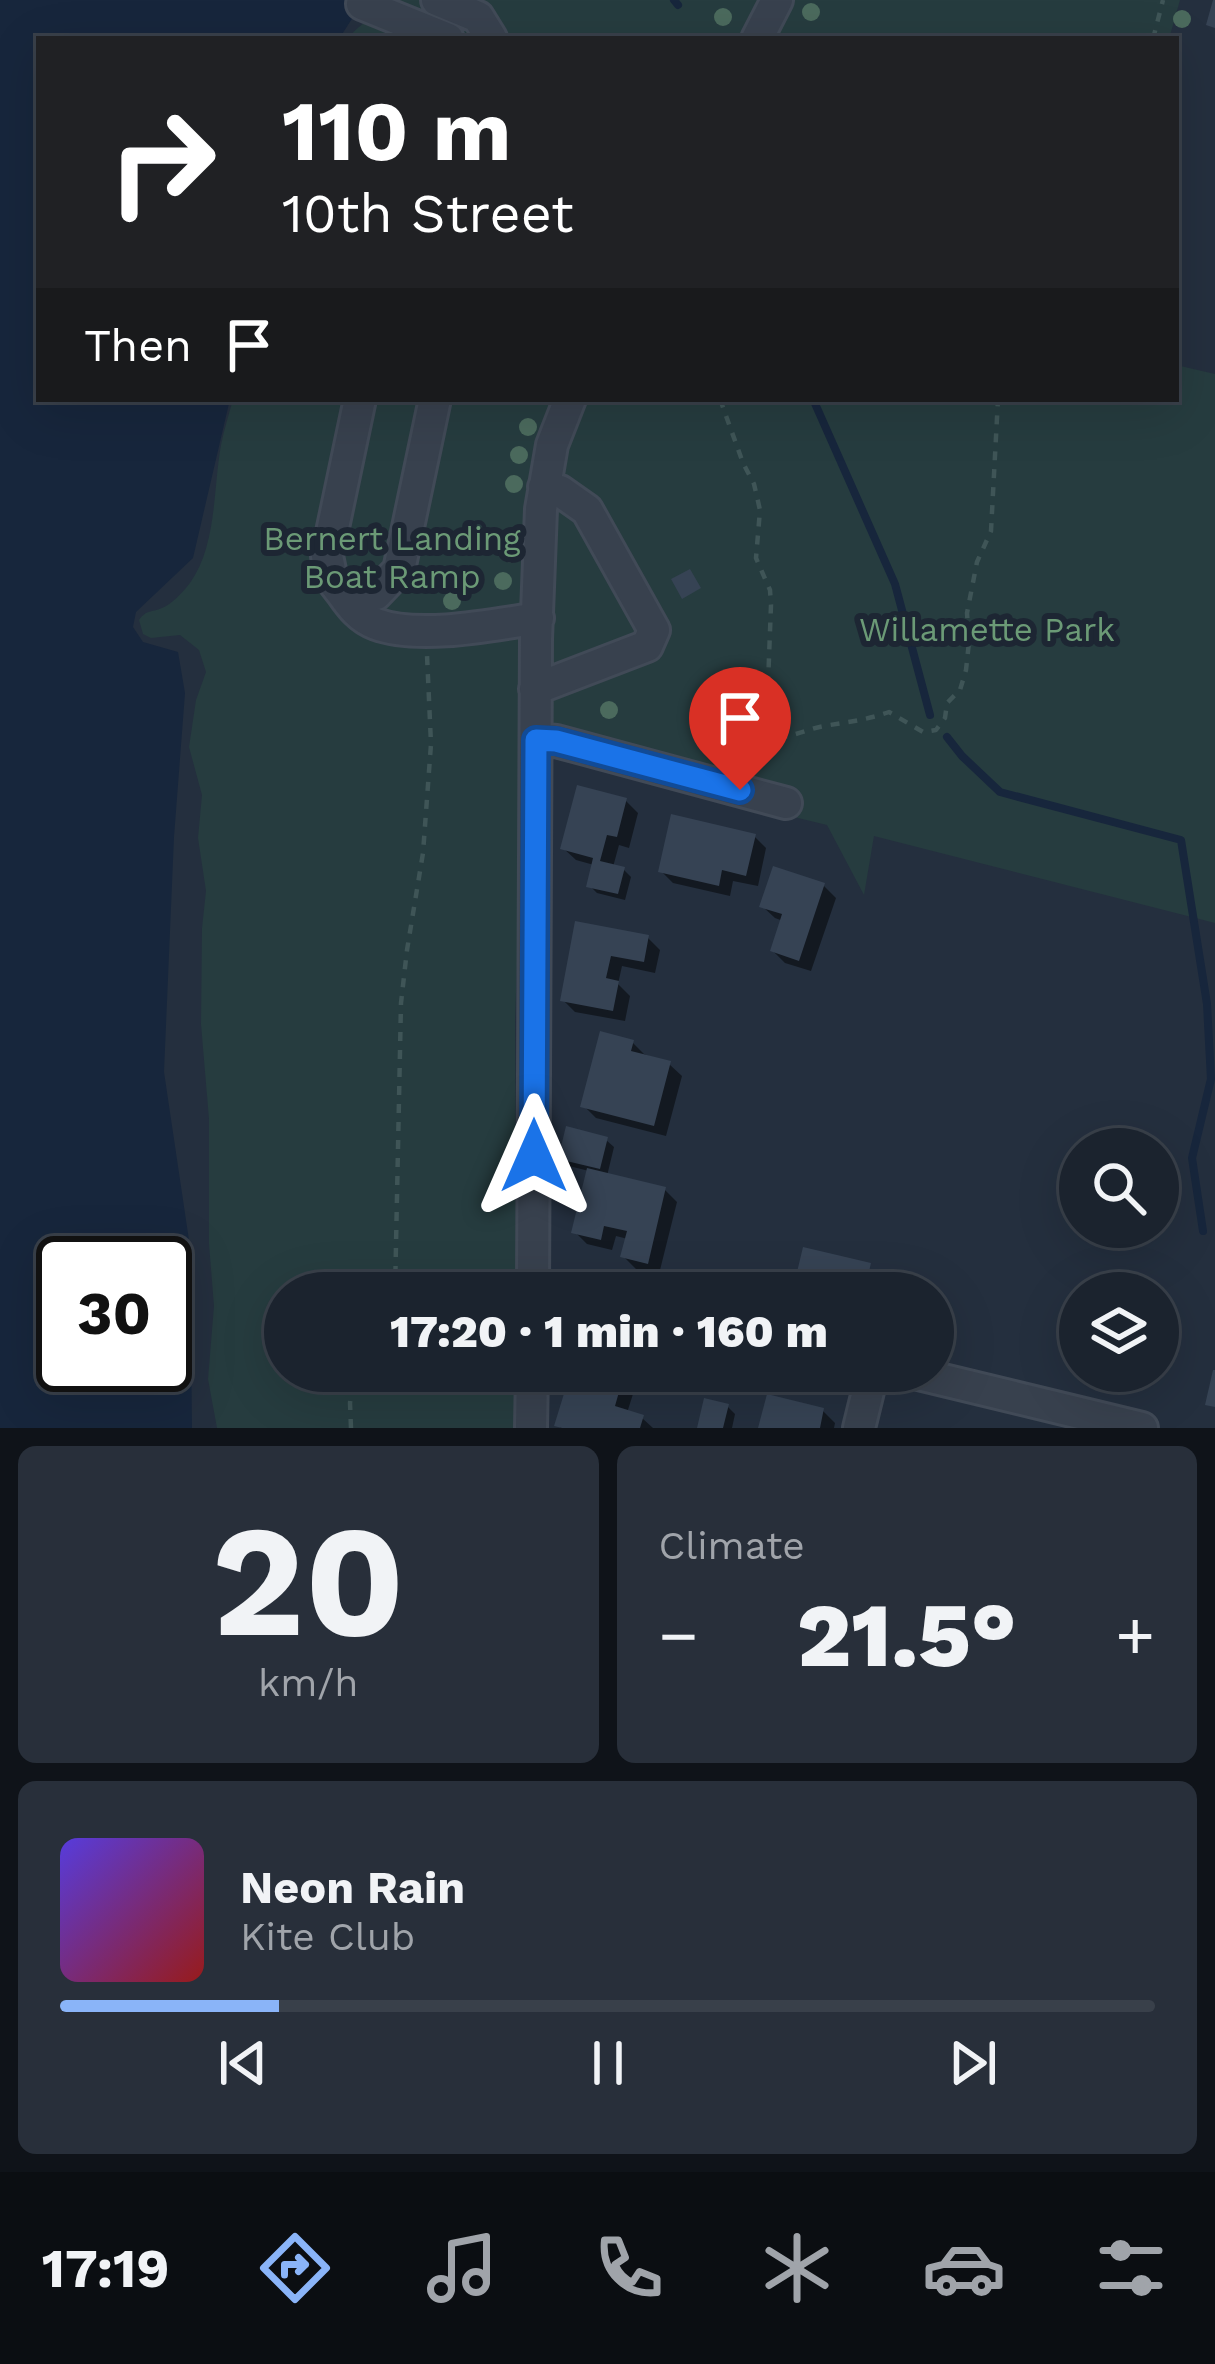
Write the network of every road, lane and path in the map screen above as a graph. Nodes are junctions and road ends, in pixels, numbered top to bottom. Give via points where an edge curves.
1 (437, 0) edge
2 (777, 0) edge
3 (1163, 0) edge
4 (362, 4) dead end
5 (441, 36) edge
6 (489, 36) edge
7 (759, 36) edge
8 (1154, 36) edge
9 (359, 402) edge
10 (434, 402) edge
11 (569, 402) edge
12 (721, 402) edge
13 (998, 402) edge
14 (544, 487) junction
15 (343, 592) junction
16 (538, 618) junction
17 (426, 632) junction
18 (535, 689) junction
19 (536, 740) junction
20 (786, 803) dead end
21 (395, 1272) edge
22 (533, 1272) edge
23 (954, 1383) edge
24 (352, 1392) edge
25 (532, 1392) edge
26 (868, 1392) edge
27 (351, 1428) edge
28 (531, 1428) edge
29 (859, 1428) edge
30 (1142, 1428) edge

1 - 6 street via 478,17
2 - 7 street
3 - 8 path
4 - 5 street
9 - 15 street via 327,556
10 - 15 street via 399,569 376,594
11 - 14 street
12 - 13 path via 760,510 756,558 771,605 768,684 746,721 770,737 889,712 922,732 945,718 966,670 976,562 992,530
14 - 16 street
14 - 18 street via 587,510 654,629 647,646
15 - 17 street via 375,624
16 - 17 street
16 - 18 street
17 - 21 path via 431,744 401,1003
18 - 19 street
19 - 20 street
19 - 22 street
23 - 30 street
24 - 27 path
25 - 28 street
26 - 29 street

